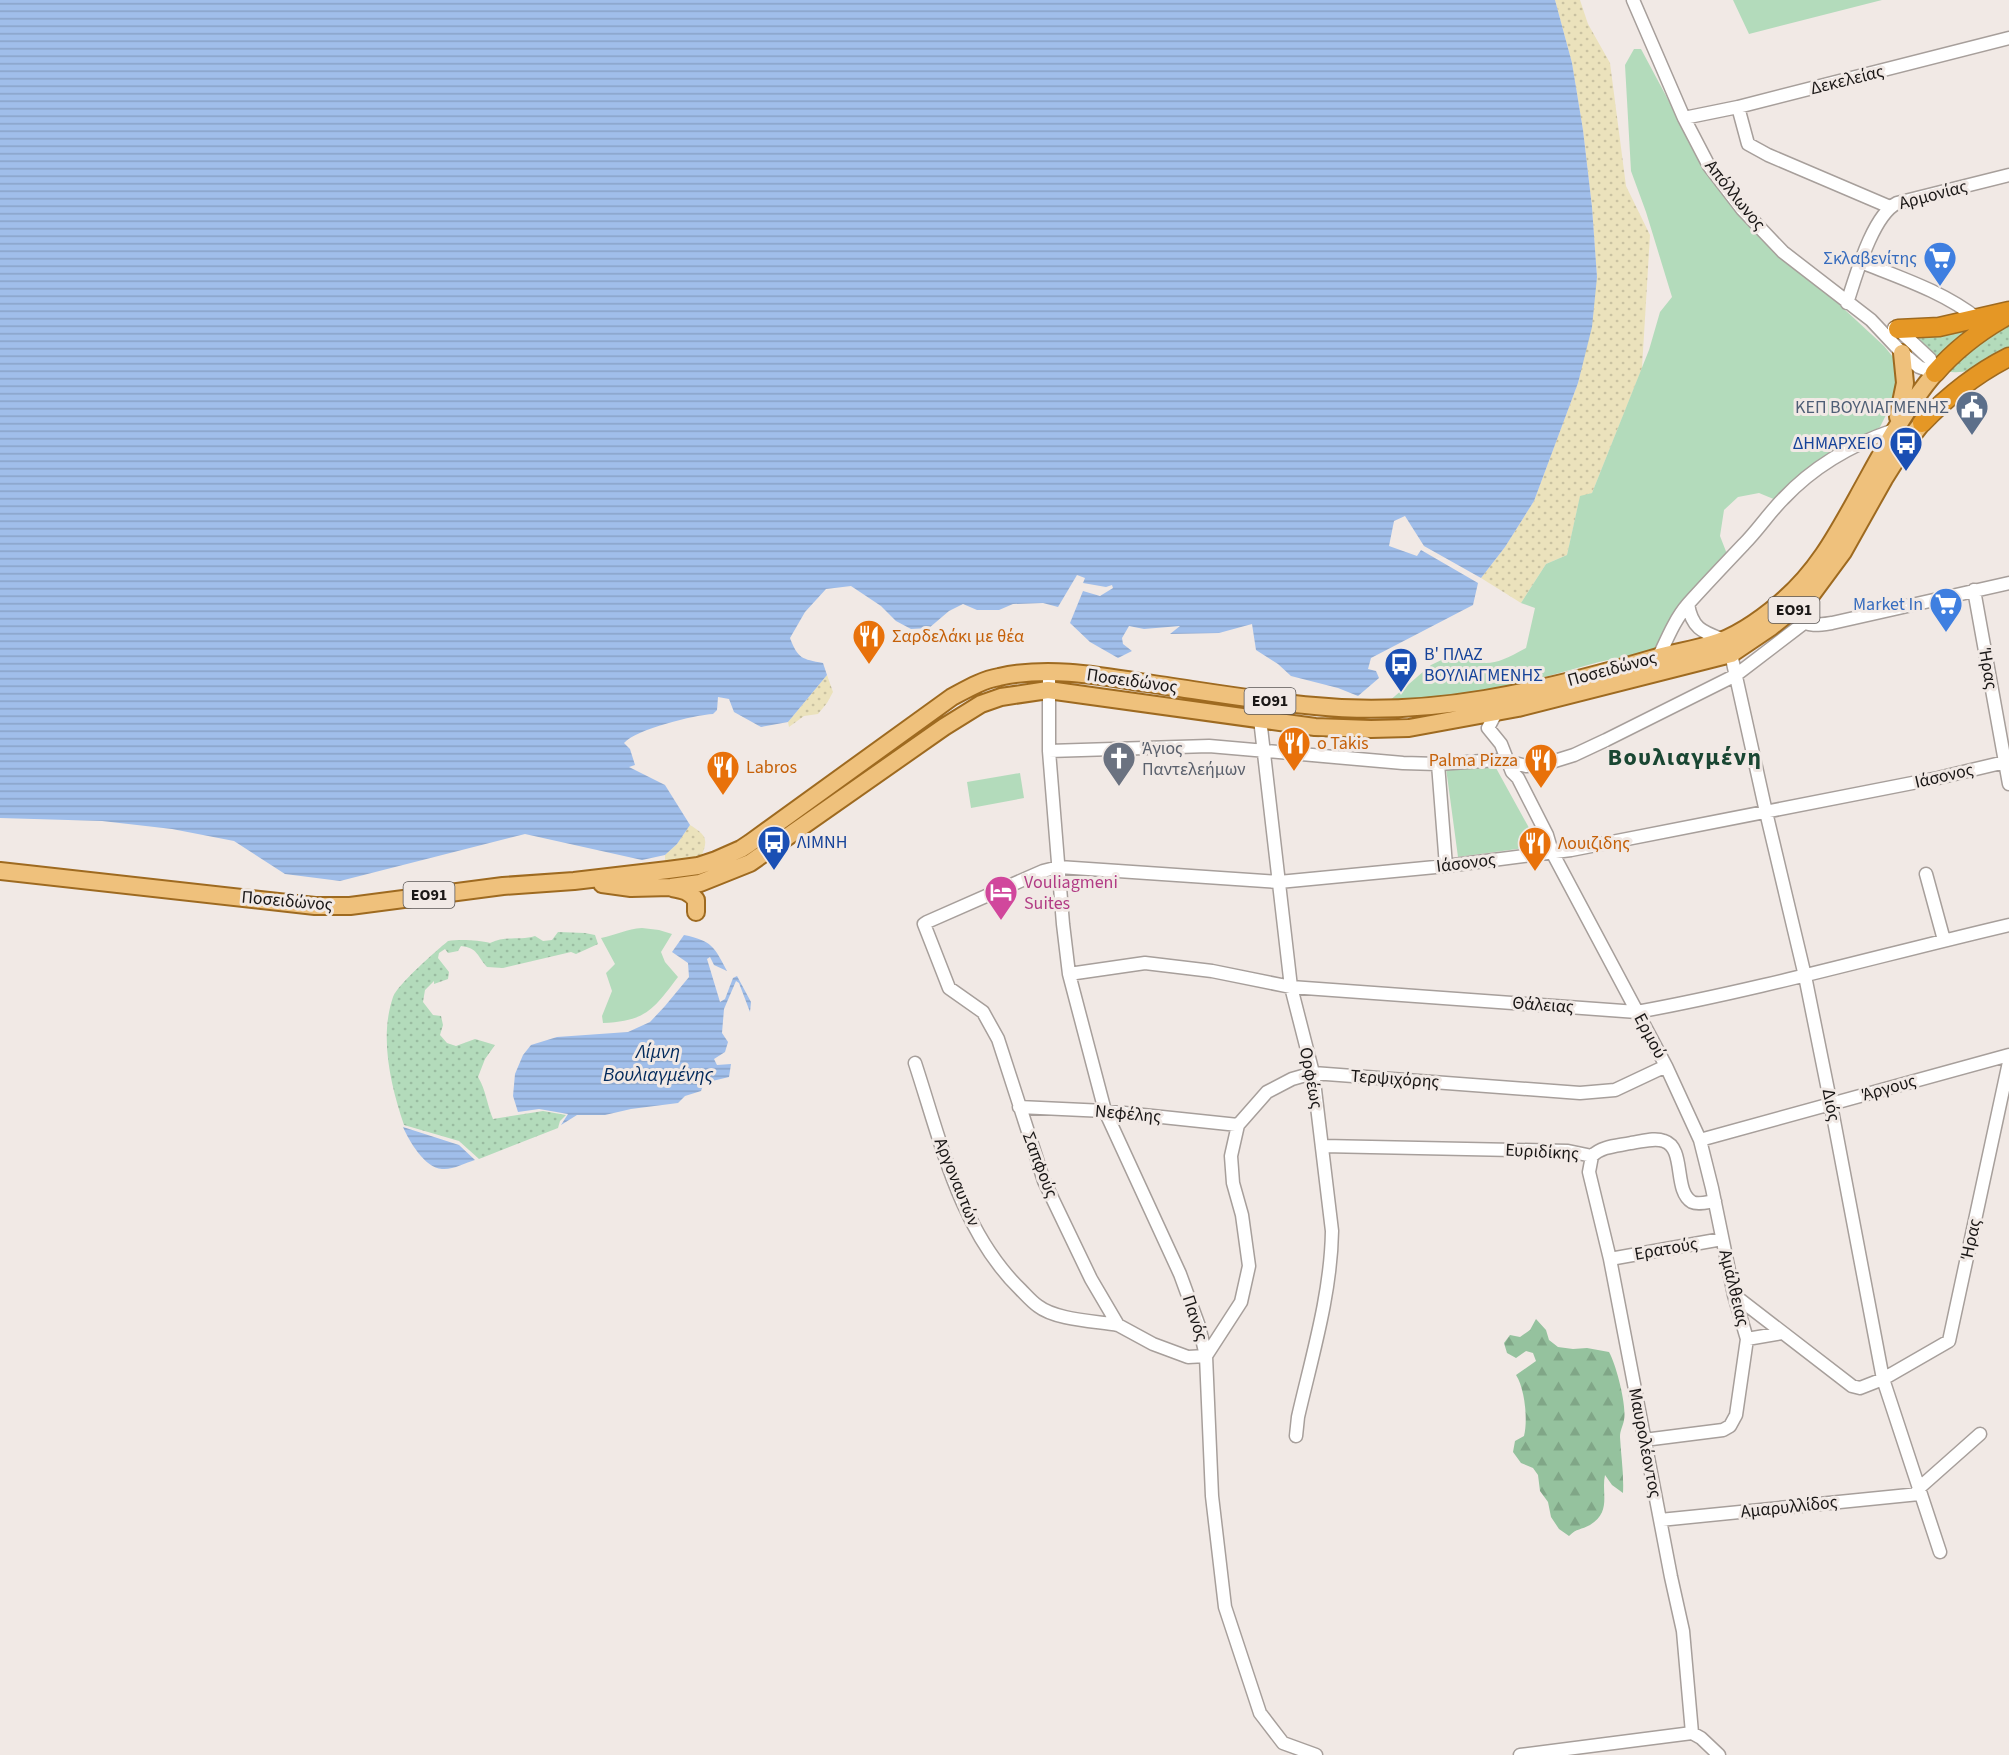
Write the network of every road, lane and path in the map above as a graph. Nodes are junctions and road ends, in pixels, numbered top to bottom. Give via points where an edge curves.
1 (1633, 0) edge
2 (2009, 38) edge
3 (1738, 107) junction
4 (1684, 117) junction
5 (2009, 175) edge
6 (1890, 207) junction
7 (1861, 262) junction
8 (1847, 303) junction
9 (2009, 313) edge
10 (1978, 319) junction
11 (1870, 320) junction
12 (1898, 329) junction
13 (1902, 353) junction
14 (2009, 358) edge
15 (1984, 369) junction
16 (1935, 373) junction
17 (1922, 423) junction
18 (1894, 430) junction
19 (2009, 583) edge
20 (1974, 590) junction
21 (1688, 604) junction
22 (1789, 613) junction
23 (1804, 623) junction
24 (1728, 647) junction
25 (1659, 656) junction
26 (1049, 672) junction
27 (1736, 675) junction
28 (1048, 690) junction
29 (1494, 705) junction
30 (1260, 719) junction
31 (1049, 750) junction
32 (1264, 750) junction
33 (2007, 761) edge
34 (1438, 764) junction
35 (1510, 766) junction
36 (2009, 784) edge
37 (1766, 812) junction
38 (1550, 848) junction
39 (1446, 866) junction
40 (1059, 867) junction
41 (717, 868) junction
42 (0, 872) edge
43 (1926, 874) dead end
44 (574, 881) junction
45 (1279, 882) junction
46 (671, 887) junction
47 (696, 912) dead end
48 (2009, 925) edge
49 (1944, 940) junction
50 (1069, 975) junction
51 (1805, 976) junction
52 (1291, 987) junction
53 (1637, 1012) junction
54 (2009, 1055) edge
55 (2009, 1062) edge
56 (915, 1063) dead end
57 (1666, 1066) junction
58 (1313, 1072) junction
59 (1831, 1105) junction
60 (1018, 1107) junction
61 (1105, 1111) junction
62 (1238, 1125) junction
63 (1700, 1140) junction
64 (1323, 1146) junction
65 (1592, 1156) junction
66 (1714, 1201) junction
67 (1722, 1239) junction
68 (1610, 1259) junction
69 (1734, 1295) junction
70 (1118, 1325) junction
71 (1782, 1333) junction
72 (1748, 1340) junction
73 (1206, 1356) junction
74 (1883, 1379) junction
75 (1980, 1434) dead end
76 (1296, 1436) dead end
77 (1644, 1440) junction
78 (1919, 1491) junction
79 (1660, 1520) junction
80 (1940, 1552) dead end
81 (1692, 1733) junction
82 (1316, 1755) edge
83 (1520, 1755) edge
84 (1719, 1755) edge

1 - 4 street, Απόλλωνος
2 - 3 street, Δεκελείας
3 - 4 street, Δεκελείας
3 - 6 street via 1748,144 1758,151
4 - 8 street, Απόλλωνος via 1709,166 1742,208 1783,252
5 - 6 street, Αρμονίας
6 - 7 street, Αρμονίας via 1881,217
7 - 8 street, Αρμονίας
7 - 10 street via 1931,291
8 - 11 street, Απόλλωνος
9 - 10 highway
9 - 16 highway, ΕΟ91 via 1968,340
10 - 12 highway via 1939,327
11 - 12 street
11 - 13 street
12 - 16 street via 1930,359
13 - 16 street via 1919,367
13 - 18 main road via 1905,383
14 - 15 highway, ΕΟ91
15 - 16 highway via 1956,376
15 - 17 highway, Ποσειδώνος / ΕΟ91
16 - 17 highway via 1934,395
16 - 18 main road, Ποσειδώνος / ΕΟ91
17 - 22 main road, Ποσειδώνος / ΕΟ91 via 1835,564 1812,594
18 - 21 street via 1824,464 1805,479
18 - 24 main road, Ποσειδώνος / ΕΟ91 via 1832,543 1801,586 1737,634
19 - 20 street
20 - 23 street via 1816,626
20 - 33 street, Ήρας
21 - 24 street via 1698,628
21 - 25 street
22 - 23 street
22 - 24 main road, Ποσειδώνος / ΕΟ91
23 - 27 street
24 - 25 main road, Ποσειδώνος / ΕΟ91 via 1710,645
24 - 27 street, Διός
24 - 29 main road, Ποσειδώνος / ΕΟ91
25 - 29 main road, Ποσειδώνος / ΕΟ91
26 - 28 street
26 - 29 main road, Ποσειδώνος / ΕΟ91 via 1344,708
26 - 41 main road, Ποσειδώνος / ΕΟ91 via 997,677 952,697
27 - 35 street via 1574,755 1545,764
27 - 37 street, Διός
28 - 30 main road, Ποσειδώνος / ΕΟ91
28 - 31 street
28 - 41 main road, Ποσειδώνος / ΕΟ91 via 1001,697 962,714 750,863
29 - 30 main road, Ποσειδώνος / ΕΟ91 via 1409,728 1315,727
29 - 35 street, Ερμού via 1496,739
30 - 32 street, Ορφέως
31 - 32 street via 1209,746
31 - 40 street
32 - 34 street
32 - 45 street, Ορφέως
33 - 36 street, Ήρας
33 - 37 street, Ιάσονος
34 - 35 street
34 - 39 street
35 - 38 street, Ερμού via 1547,835
37 - 38 street, Ιάσονος via 1582,847
37 - 51 street, Διός
38 - 39 street, Ιάσονος
38 - 53 street, Ερμού
39 - 45 street, Ιάσονος
40 - 45 street, Ιάσονος
40 - 50 street, Πανός
40 - 60 street, Σαπφούς via 924,924 949,988 983,1012 998,1039
41 - 44 main road, Ποσειδώνος / ΕΟ91 via 698,866
41 - 46 main road, Ποσειδώνος / ΕΟ91 via 700,882
42 - 44 main road, Ποσειδώνος / ΕΟ91 via 315,906 350,906
43 - 49 street
44 - 46 main road, Ποσειδώνος / ΕΟ91 via 631,888
45 - 52 street, Ορφέως
46 - 47 main road via 687,891 696,900
48 - 49 street, Θάλειας
49 - 51 street, Θάλειας
50 - 52 street, Θάλειας via 1145,963
50 - 61 street, Πανός
51 - 53 street, Θάλειας
51 - 59 street, Διός
52 - 53 street, Θάλειας
52 - 58 street, Ορφέως
53 - 57 street, Ερμού
54 - 59 street, Άργους
55 - 74 street, Ήρας via 1949,1341
56 - 70 street, Αργοναυτών via 942,1150 971,1222 1002,1272 1039,1307 1063,1316
57 - 58 street, Τερψιχόρης via 1615,1090 1580,1093
57 - 63 street, Ερμού
58 - 62 street, Τερψιχόρης via 1267,1092
58 - 64 street, Ορφέως
59 - 63 street, Άργους
59 - 74 street, Διός
60 - 61 street, Νεφέλης
60 - 70 street, Σαπφούς via 1044,1181
61 - 62 street, Νεφέλης
61 - 73 street, Πανός via 1180,1274
62 - 73 street via 1232,1156 1233,1183 1249,1266 1241,1302
63 - 66 street, Ερμού
64 - 65 street, Ευριδίκης via 1568,1151
64 - 76 street, Ορφέως via 1332,1257
65 - 66 street, Ευριδίκης via 1606,1148 1662,1140 1675,1151 1684,1194 1689,1200
65 - 68 street, Μαυρολέοντος via 1589,1172
66 - 67 street, Ερμού
67 - 68 street, Ερατούς
67 - 69 street, Αμάλθειας
68 - 77 street, Μαυρολέοντος
69 - 71 street, Ήρας
69 - 72 street, Αμάλθειας
70 - 73 street via 1188,1357
71 - 72 street
71 - 74 street, Ήρας via 1852,1386 1860,1388
72 - 77 street, Αμάλθειας via 1736,1415 1730,1426
73 - 82 street, Πανός via 1212,1496 1225,1606 1260,1713 1283,1743
74 - 78 street, Διός
75 - 78 street
77 - 79 street, Μαυρολέοντος
78 - 79 street, Αμαρυλλίδος
78 - 80 street, Διός
79 - 81 street, Μαυρολέοντος via 1683,1631
81 - 83 street
81 - 84 street

